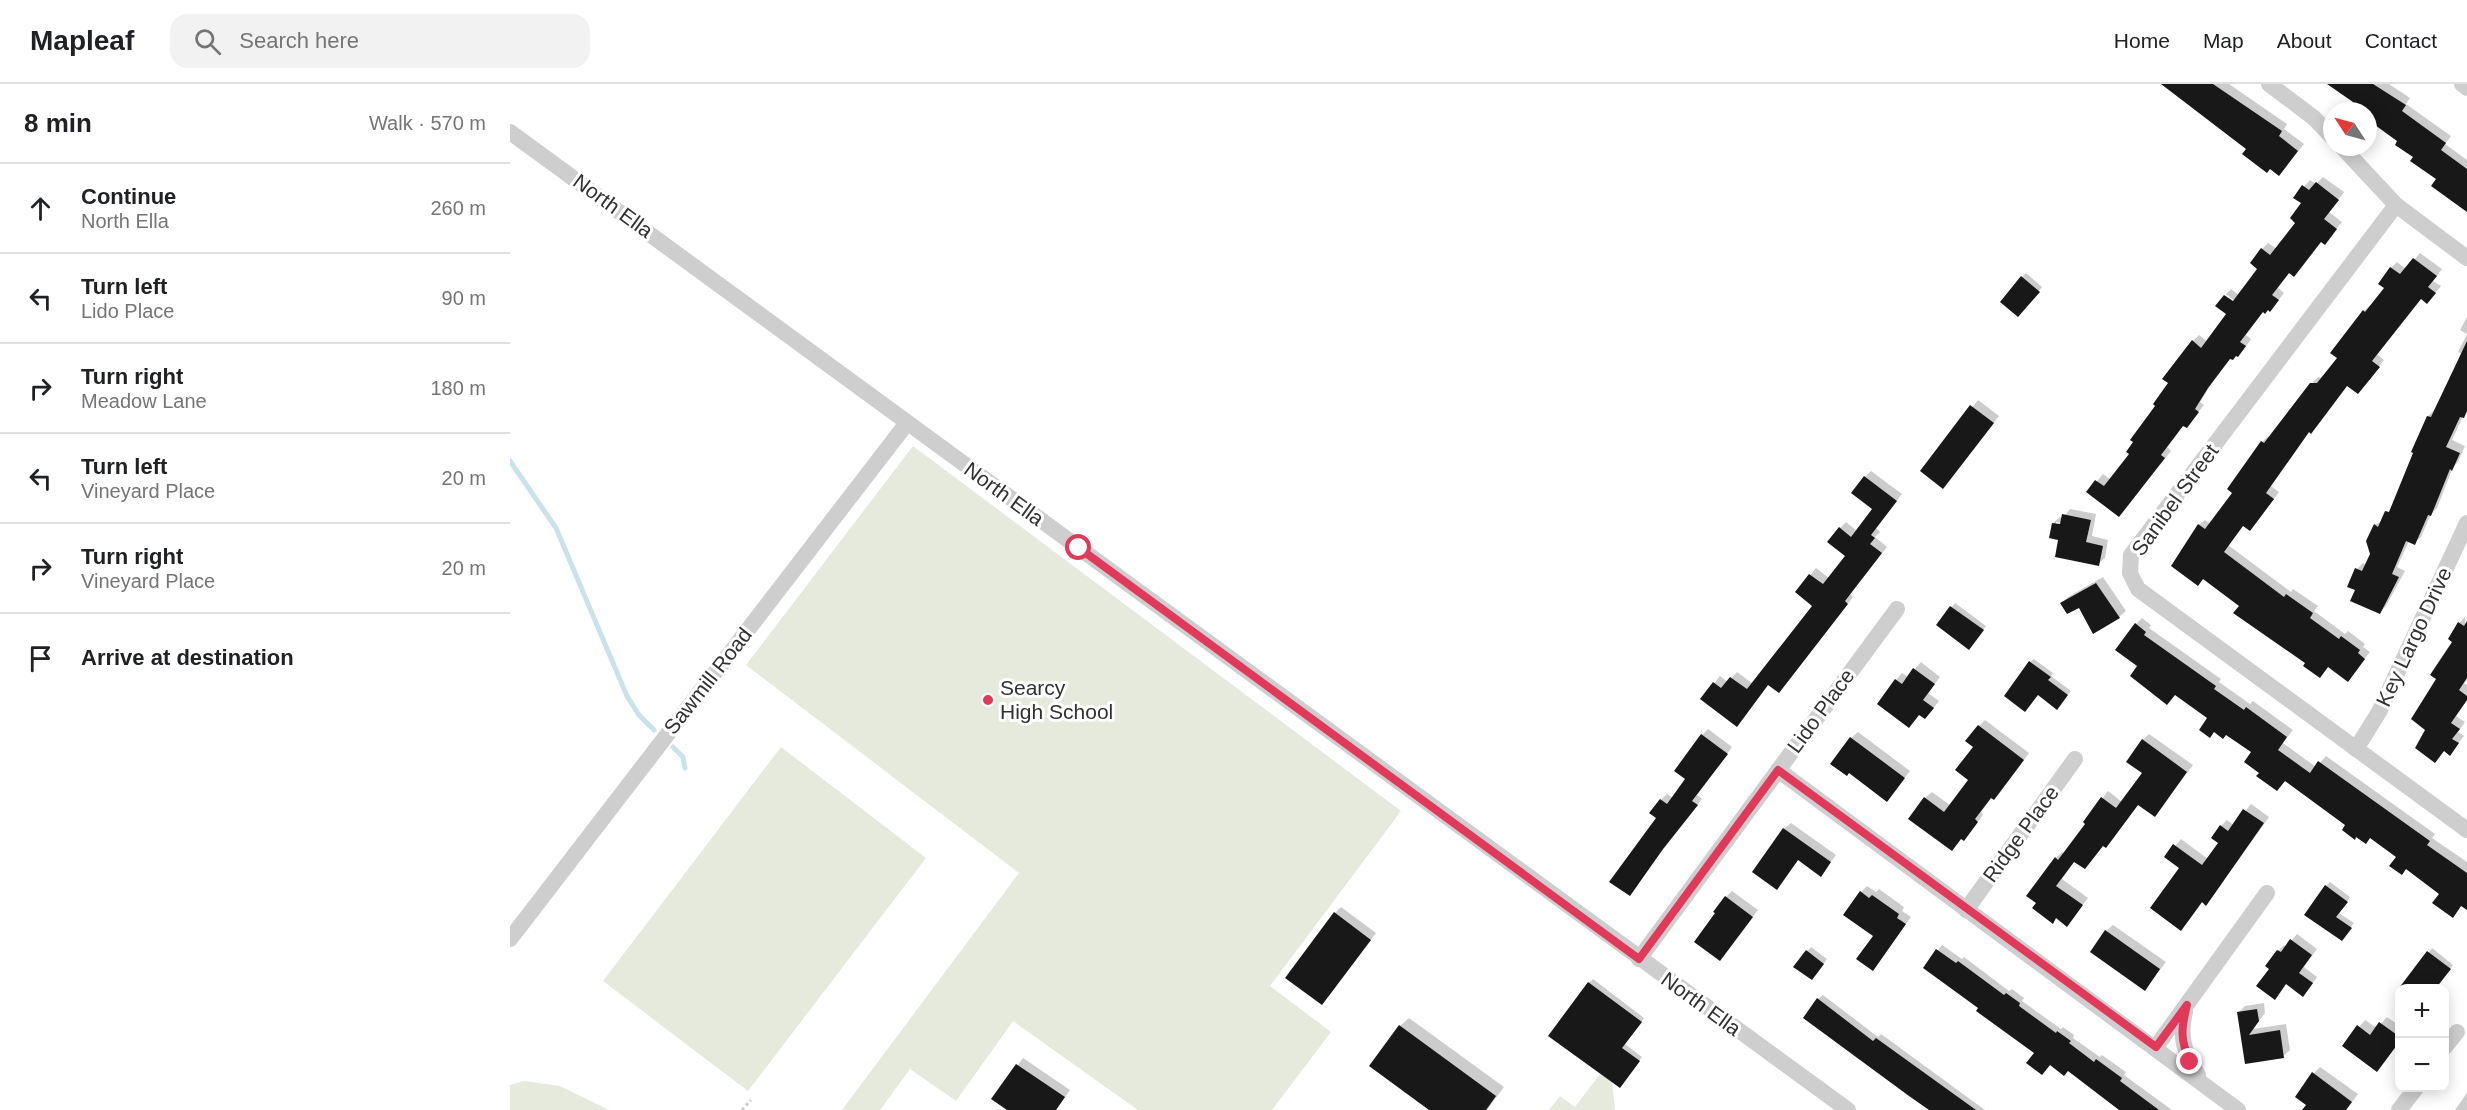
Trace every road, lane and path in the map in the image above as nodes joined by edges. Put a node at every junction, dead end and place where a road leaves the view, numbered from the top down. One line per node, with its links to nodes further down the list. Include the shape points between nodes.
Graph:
1 (2269, 84): 4 (street)
2 (2462, 84): 3 (street)
3 (2467, 88)
4 (2323, 128)
5 (510, 132): 9 (street, North Ella)
6 (2350, 156): 7 (street)
7 (2396, 205): 8 (street); 12 (street, Sanibel Street, via 2131,555 2130,573 2138,589)
8 (2467, 258)
9 (907, 423): 18 (street, Sawmill Road); 19 (street, North Ella)
10 (2467, 523): 12 (street, Key Largo Drive, via 2379,712)
11 (1897, 609): 14 (street, Lido Place)
12 (2356, 749): 15 (street, Sanibel Street)
13 (2075, 759): 17 (street, Ridge Place)
14 (1778, 770): 17 (street); 19 (street, Lido Place)
15 (2467, 831)
16 (2267, 893): 20 (street)
17 (1966, 910): 23 (street)
18 (510, 939)
19 (1639, 959): 28 (street, North Ella)
20 (2187, 1005): 23 (street); 24 (street, via 2181,1026 2182,1043)
21 (2457, 1032): 22 (street)
22 (2449, 1043)
23 (2156, 1047): 24 (street)
24 (2202, 1082): 29 (street)
25 (2413, 1092): 30 (street)
26 (751, 1100): 27 (path)
27 (742, 1110)
28 (1848, 1110)
29 (2238, 1110)
30 (2399, 1110)

